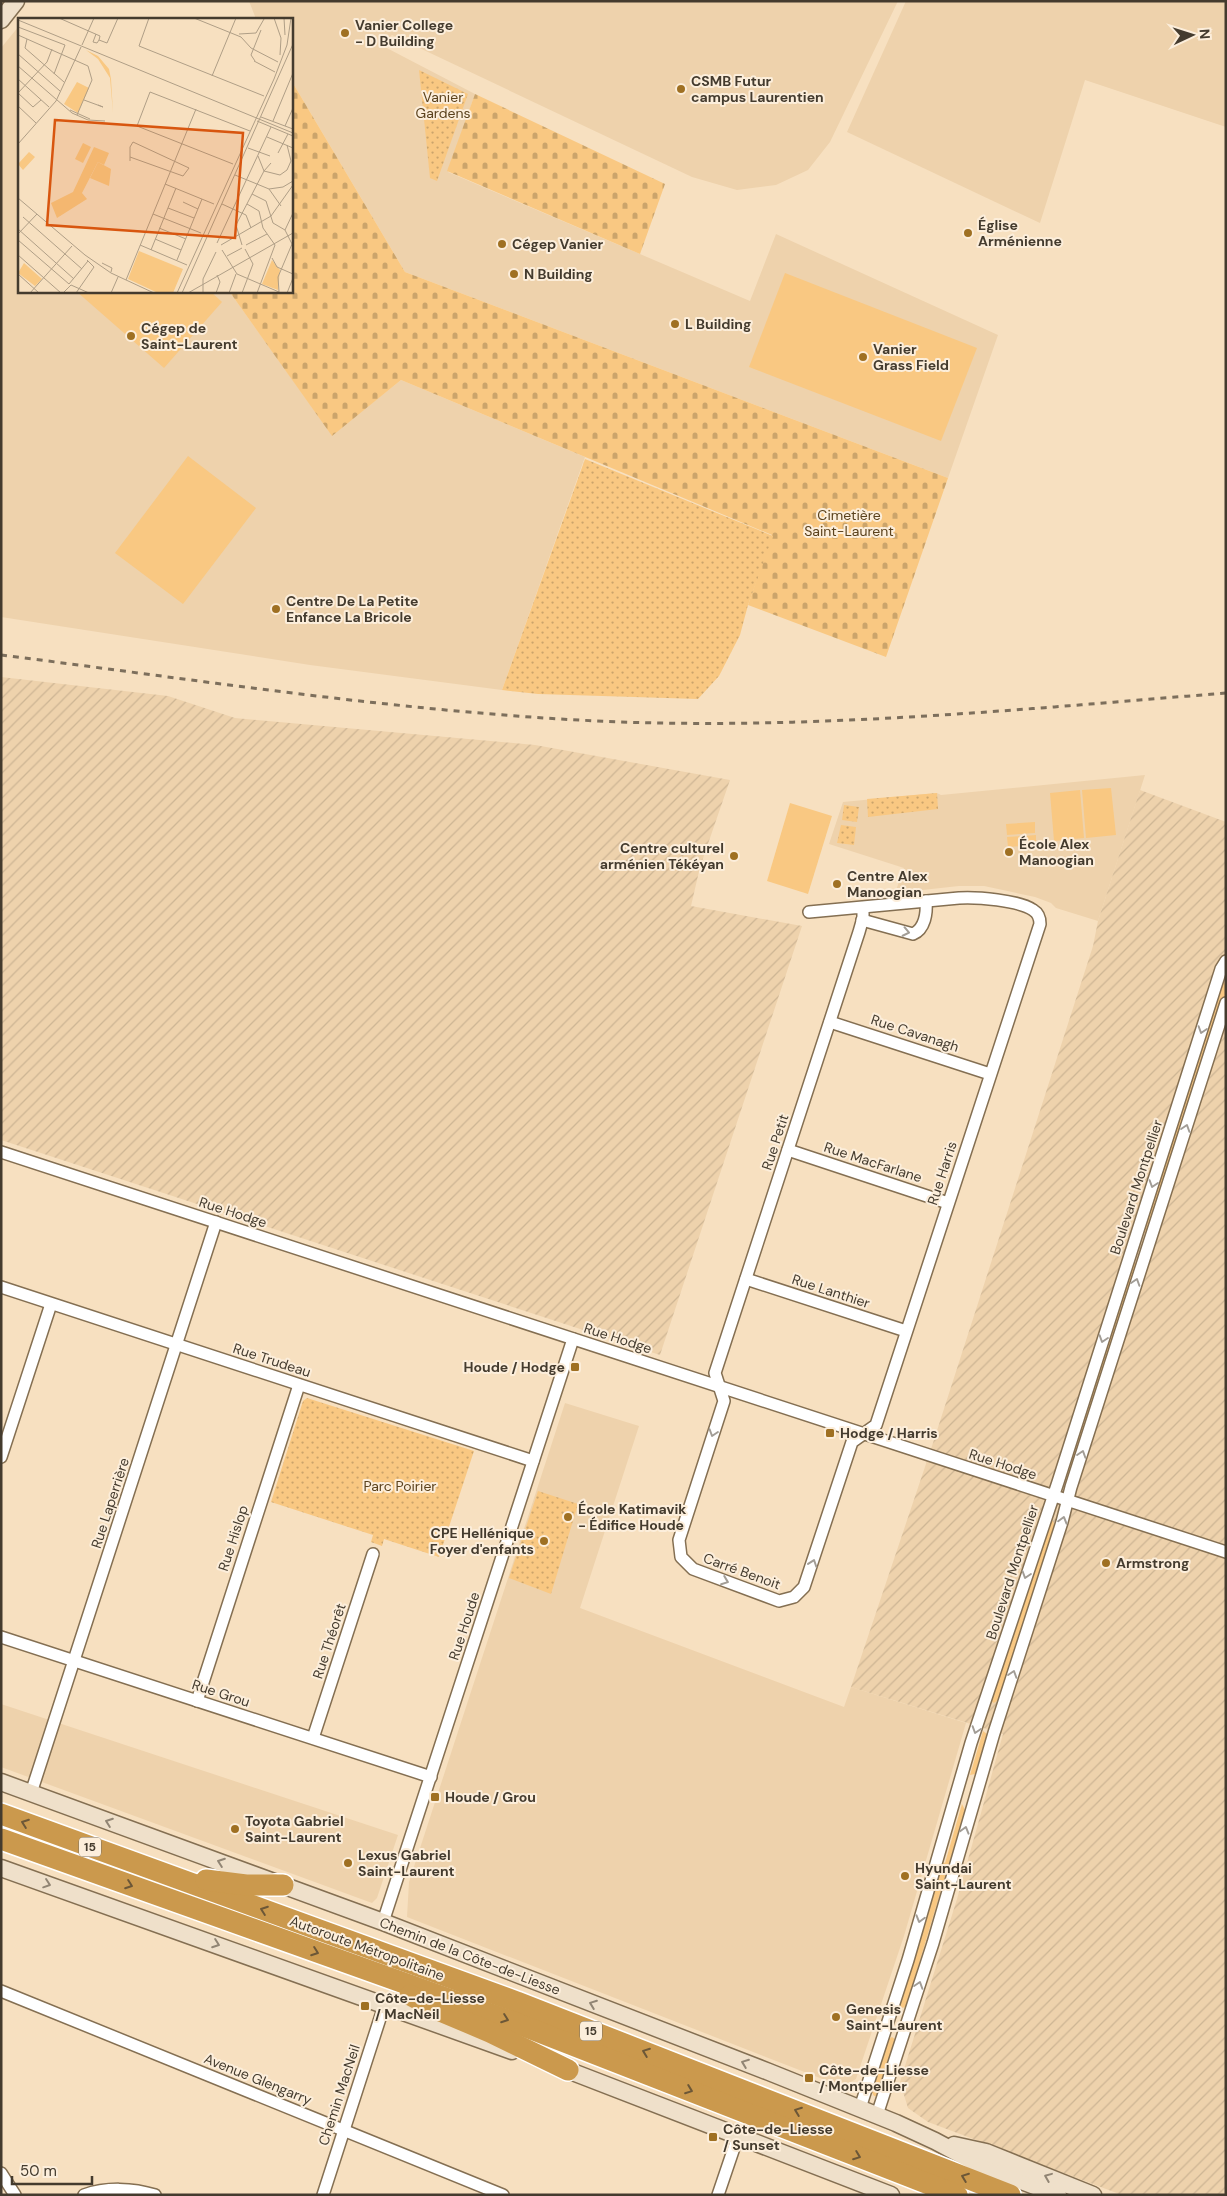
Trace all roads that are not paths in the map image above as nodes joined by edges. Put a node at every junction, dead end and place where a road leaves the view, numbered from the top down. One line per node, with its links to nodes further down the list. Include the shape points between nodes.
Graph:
1 (16, 1): 2 (main road)
2 (1, 20)
3 (926, 901): 4 (street); 6 (street, one-way to 3, via 916,934 925,918); 10 (street, Rue Harris, via 991,900 1030,908 1038,916 1039,927)
4 (863, 907): 5 (street); 6 (street, Rue Petit)
5 (809, 912)
6 (862, 920): 9 (street, Rue Petit)
7 (1225, 962): 26 (street, Boulevard Montpellier, one-way to 26)
8 (1226, 1003): 27 (street, one-way to 8)
9 (830, 1022): 10 (street, Rue Cavanagh); 11 (street, Rue Petit)
10 (990, 1074): 13 (street, Rue Harris)
11 (788, 1150): 13 (street, Rue MacFarlane); 15 (street, Rue Petit)
12 (1, 1152): 14 (street, Rue Hodge)
13 (948, 1203): 18 (street, Rue Harris)
14 (216, 1222): 19 (street, Rue Hodge); 20 (street, Rue Laperrière)
15 (746, 1279): 18 (street, Rue Lanthier); 22 (street, Rue Petit, via 715,1373)
16 (1, 1288): 17 (street, Rue Trudeau)
17 (51, 1304): 20 (street, Rue Trudeau); 24 (street)
18 (906, 1331): 23 (street, Rue Harris, via 876,1425)
19 (573, 1339): 22 (street, Rue Hodge); 25 (street, Rue Houde)
20 (178, 1345): 21 (street, Rue Trudeau); 31 (street, Rue Laperrière)
21 (299, 1385): 25 (street, Rue Trudeau); 32 (street, Rue Hislop)
22 (719, 1386): 23 (street, Rue Hodge); 23 (street, Carré Benoit, one-way to 23, via 724,1401 680,1536 680,1553 693,1569 771,1599 790,1599 804,1586 852,1442)
23 (864, 1434): 26 (street, Rue Hodge)
24 (1, 1457)
25 (534, 1461): 34 (street, Rue Houde)
26 (1053, 1496): 27 (street, Rue Hodge); 47 (street, Boulevard Montpellier, one-way to 47, via 970,1749 908,1960)
27 (1068, 1501): 28 (street, Rue Hodge); 48 (street, one-way to 27, via 931,1950 988,1751)
28 (1226, 1552)
29 (374, 1554): 33 (street, Rue Théorêt)
30 (1, 1637): 31 (street, Rue Grou)
31 (74, 1661): 32 (street, Rue Grou); 36 (street, Rue Laperrière)
32 (197, 1701): 33 (street, Rue Grou)
33 (313, 1738): 34 (street, Rue Grou)
34 (431, 1777): 42 (street, Rue Houde)
35 (1, 1782): 36 (main road, Chemin de la Côte-de-Liesse)
36 (31, 1793): 41 (main road, Chemin de la Côte-de-Liesse, one-way to 36)
37 (1, 1814): 40 (highway, Autoroute Métropolitaine / 15, one-way to 37)
38 (1, 1839): 43 (highway, Autoroute Métropolitaine / 15, one-way to 43)
39 (1, 1868): 45 (main road, one-way to 45)
40 (168, 1876): 41 (highway, via 246,1885); 61 (highway, Autoroute Métropolitaine / 15, one-way to 40, via 517,2002)
41 (283, 1885): 42 (main road, Chemin de la Côte-de-Liesse)
42 (383, 1922): 47 (main road, Chemin de la Côte-de-Liesse, one-way to 42)
43 (366, 1971): 46 (highway, via 438,2010); 60 (highway, Autoroute Métropolitaine / 15, one-way to 60, via 516,2023)
44 (1, 1991): 49 (street, Avenue Glengarry)
45 (384, 2006): 46 (main road); 49 (street, Chemin MacNeil)
46 (568, 2070): 50 (main road)
47 (860, 2108): 48 (main road, Chemin de la Côte-de-Liesse)
48 (877, 2115): 51 (main road, Chemin de la Côte-de-Liesse)
49 (343, 2130): 56 (street, Chemin MacNeil); 57 (street, Avenue Glengarry)
50 (738, 2136): 58 (street); 59 (main road)
51 (936, 2141): 62 (main road, Chemin de la Côte-de-Liesse, via 980,2165); 63 (main road, Chemin de la Côte-de-Liesse, one-way to 51, via 983,2151)
52 (1, 2173): 53 (street)
53 (15, 2195)
54 (84, 2195): 55 (street, via 134,2190)
55 (155, 2195)
56 (323, 2195)
57 (503, 2195)
58 (718, 2195)
59 (891, 2195)
60 (957, 2195)
61 (1010, 2195)
62 (1058, 2195)
63 (1093, 2195)

